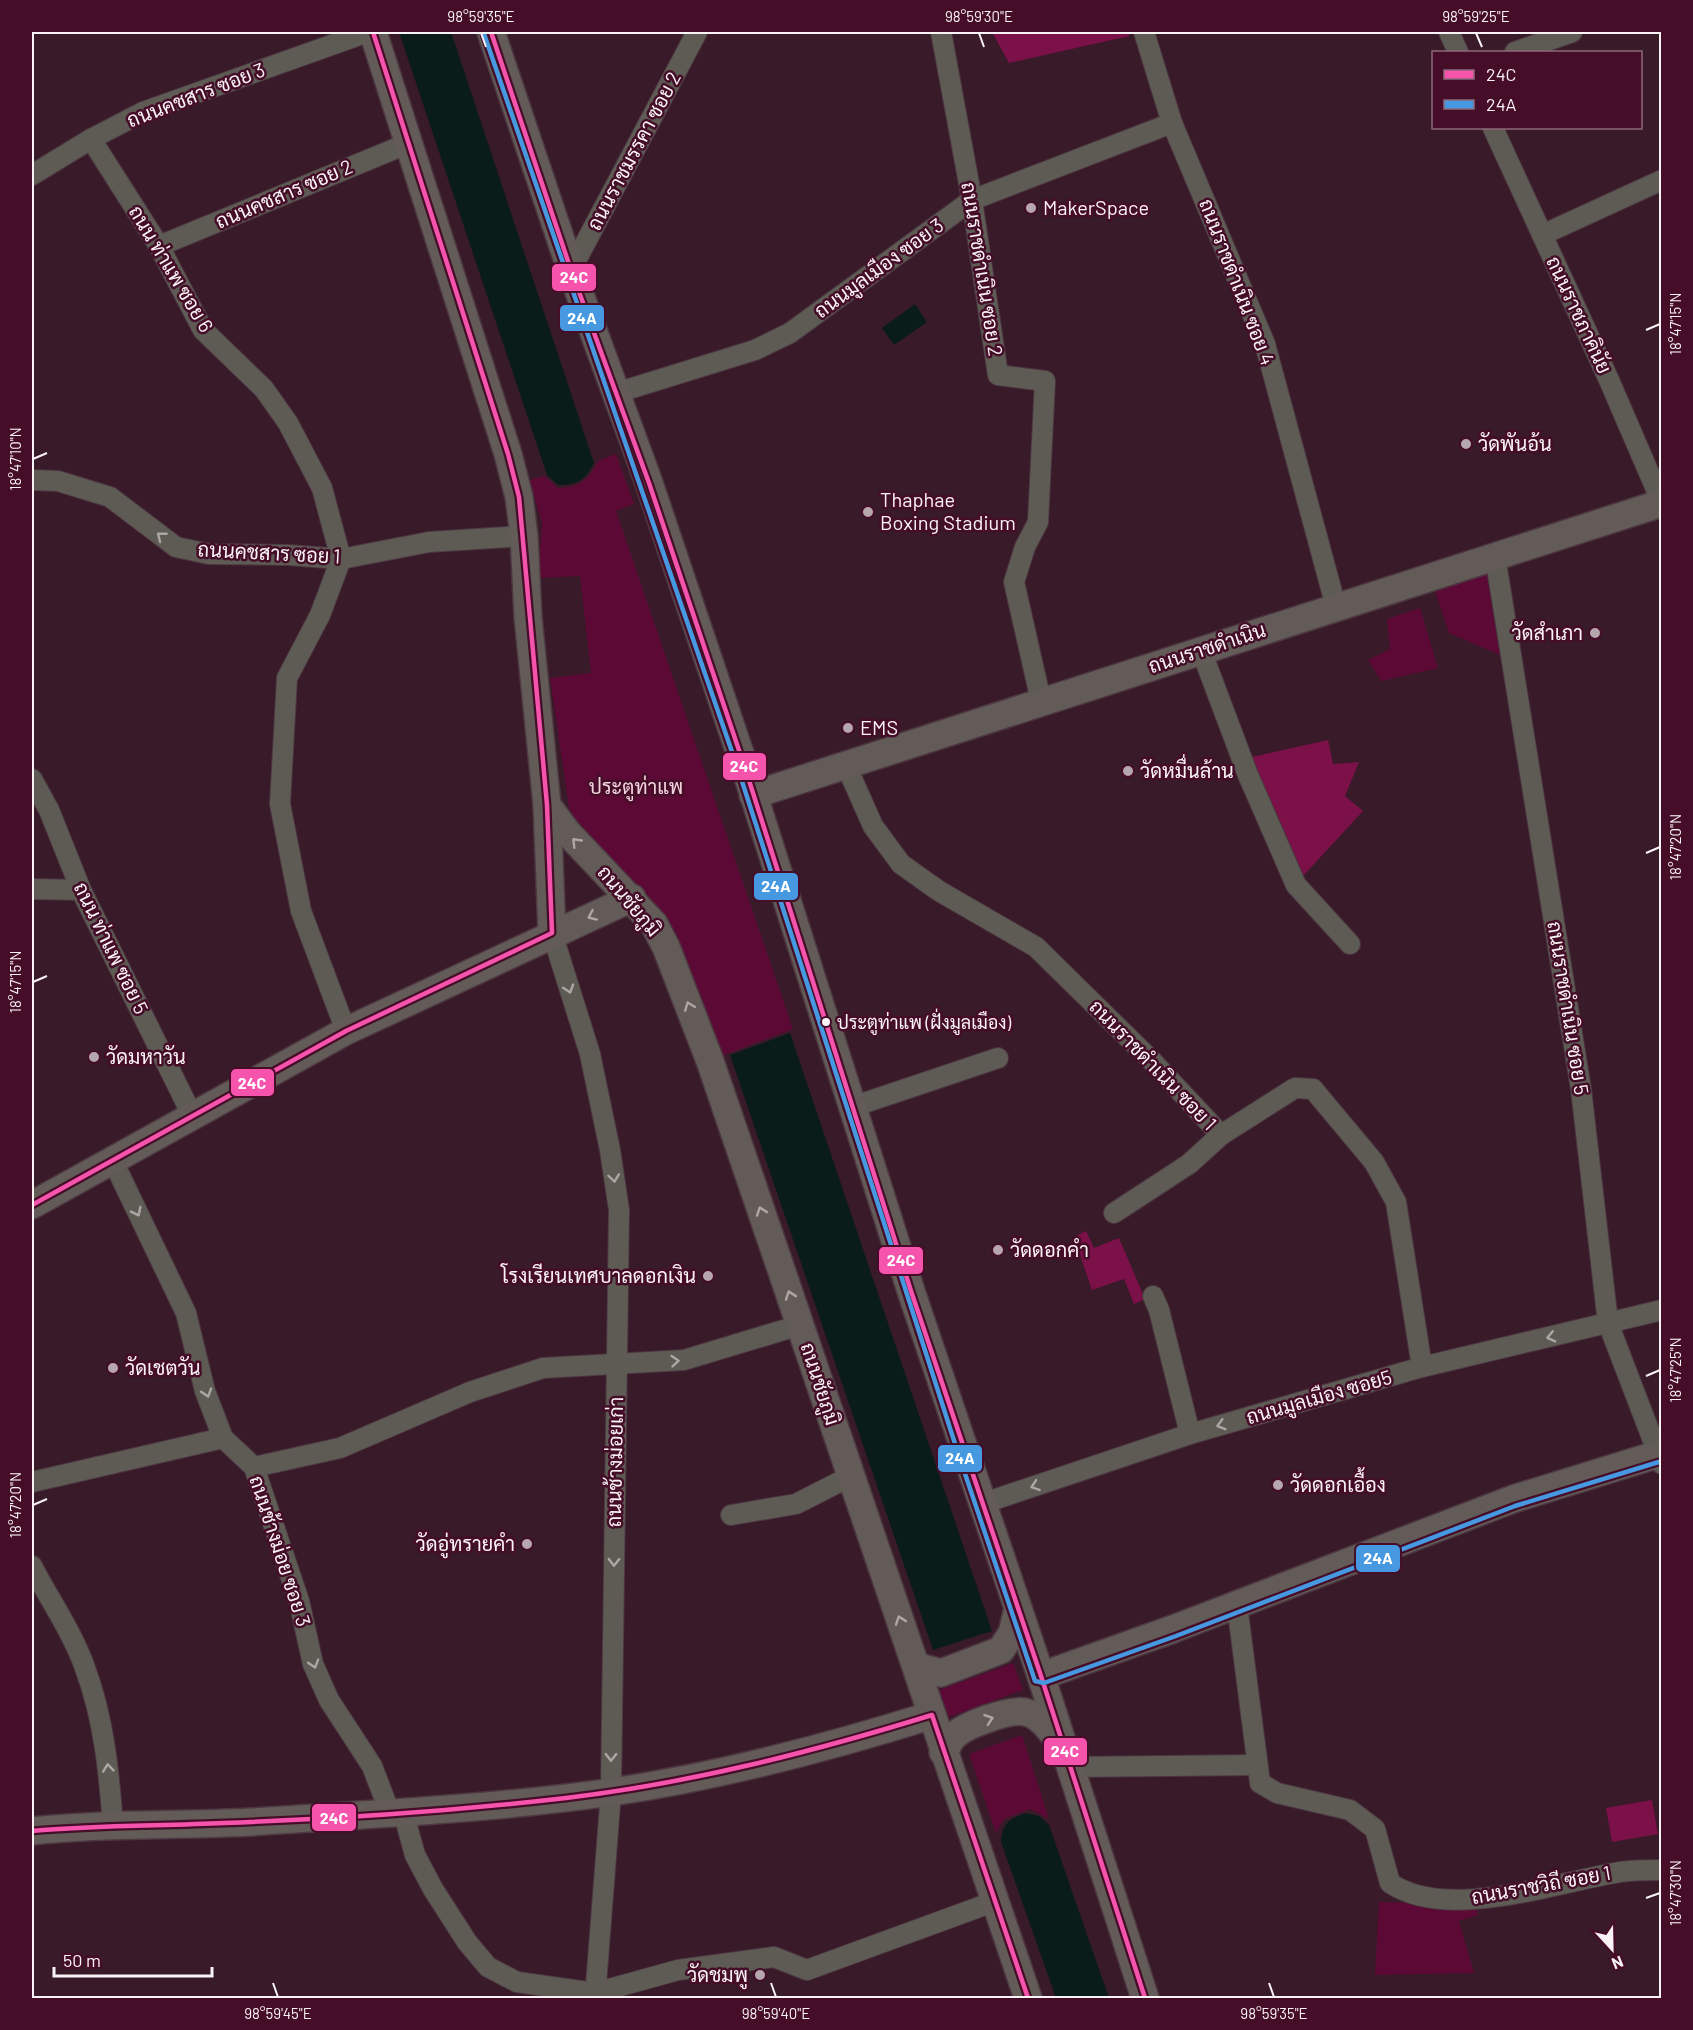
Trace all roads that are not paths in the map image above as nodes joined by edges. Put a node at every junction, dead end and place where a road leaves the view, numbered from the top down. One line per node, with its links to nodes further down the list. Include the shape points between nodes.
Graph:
1 (370, 32): 12 (street, ถนนคชสาร ซอย 3, via 143,112); 13 (main road)
2 (491, 32): 19 (main road)
3 (697, 32): 19 (street, ถนนราชมรรคา ซอย 2)
4 (1144, 32): 10 (street, ถนนราชดำเนิน ซอย 4)
5 (1449, 32): 8 (street)
6 (1572, 32): 9 (street)
7 (942, 37): 16 (street, ถนนราชดำเนิน ซอย 2)
8 (1458, 51)
9 (1518, 51)
10 (1172, 123): 16 (street, ถนนมูลเมือง ซอย 3); 26 (street, ถนนราชดำเนิน ซอย 4, via 1265,344)
11 (1492, 129): 17 (street, ถนนราชภาคินัย)
12 (91, 139): 14 (street, ถนนคชสาร ซอย 3); 18 (street, ถนน ท่าแพ ซอย 6)
13 (409, 143): 18 (street, ถนนคชสาร ซอย 2); 23 (main road, via 508,454)
14 (32, 175)
15 (1662, 180): 17 (street)
16 (972, 200): 20 (street, ถนนมูลเมือง ซอย 3, via 790,333 755,350); 28 (street, ถนนราชดำเนิน ซอย 2, via 998,375 1045,381 1038,522 1014,582)
17 (1542, 235): 22 (street, ถนนราชภาคินัย)
18 (159, 246): 25 (street, ถนน ท่าแพ ซอย 6, via 203,330 264,388 288,423 322,488)
19 (571, 270): 20 (main road)
20 (616, 393): 31 (main road)
21 (32, 480): 25 (street, ถนนคชสาร ซอย 1, one-way to 21, via 209,554 176,547 110,496 58,481)
22 (1661, 503): 24 (main road, ถนนราชดำเนิน)
23 (524, 536): 25 (street, ถนนคชสาร ซอย 1, via 429,542); 32 (main road, via 528,617)
24 (1496, 556): 26 (main road, ถนนราชดำเนิน); 48 (street, ถนนราชดำเนิน ซอย 5, via 1581,1089)
25 (341, 559): 38 (street, via 320,615 287,678 280,804 301,911)
26 (1336, 607): 27 (main road, ถนนราชดำเนิน)
27 (1201, 650): 28 (main road, ถนนราชดำเนิน); 37 (street, via 1248,776 1296,885)
28 (1041, 701): 29 (main road, ถนนราชดำเนิน)
29 (845, 763): 31 (main road, ถนนราชดำเนิน); 42 (street, ถนนราชดำเนิน ซอย 1, via 873,826 901,864 939,891 1036,947)
30 (32, 779): 34 (street, ถนน ท่าแพ ซอย 5, via 49,810)
31 (753, 795): 40 (main road)
32 (548, 805): 35 (main road, ถนนชัยภูมิ, one-way to 32, via 567,832); 36 (main road)
33 (32, 889): 34 (street)
34 (81, 890): 41 (street, ถนน ท่าแพ ซอย 5)
35 (632, 898): 36 (main road, one-way to 36); 49 (main road, ถนนชัยภูมิ, one-way to 35, via 710,1061 666,947 654,924)
36 (552, 933): 38 (main road); 50 (street, ถนนช้างม่อยเก่า, one-way to 50, via 590,1054 612,1160 619,1210)
37 (1350, 944)
38 (346, 1031): 41 (main road)
39 (998, 1059): 40 (street)
40 (852, 1107): 58 (main road)
41 (192, 1115): 43 (main road)
42 (1221, 1135): 45 (street, via 1189,1164); 51 (street, ถนนราชดำเนิน ซอย 1, via 1295,1088 1318,1092 1374,1162 1396,1202)
43 (112, 1159): 44 (main road); 53 (street, ถนนช้างม่อย ซอย 3, one-way to 53, via 186,1313 205,1391)
44 (32, 1205)
45 (1114, 1213)
46 (1153, 1296): 52 (street)
47 (1662, 1310): 48 (street, ถนนมูลเมือง ซอย5)
48 (1608, 1323): 51 (street, ถนนมูลเมือง ซอย5, one-way to 51); 54 (street, ถนนราชดำเนิน ซอย 5)
49 (800, 1325): 50 (street, one-way to 49, via 684,1360); 56 (main road, ถนนชัยภูมิ)
50 (617, 1366): 55 (street, via 543,1368 470,1392 340,1448); 69 (street, ถนนช้างม่อยเก่า, one-way to 69)
51 (1422, 1367): 52 (street, ถนนมูลเมือง ซอย5, one-way to 52)
52 (1190, 1434): 58 (street, ถนนมูลเมือง ซอย5, one-way to 58)
53 (223, 1438): 55 (street, ถนนช้างม่อย ซอย 3); 57 (street)
54 (1660, 1457): 61 (main road, via 1492,1507)
55 (254, 1467): 70 (street, ถนนช้างม่อย ซอย 3, one-way to 70, via 299,1601 313,1664 328,1700)
56 (850, 1476): 59 (street, via 796,1504); 63 (main road, ถนนชัยภูมิ, one-way to 56)
57 (32, 1482)
58 (981, 1504): 62 (main road)
59 (732, 1515)
60 (32, 1566): 71 (street, one-way to 60, via 108,1761 85,1665)
61 (1237, 1605): 64 (main road); 68 (street, ถนนราชวิถี ซอย 1)
62 (1018, 1608): 63 (main road, via 1012,1633 1001,1650 941,1673); 64 (main road)
63 (916, 1666): 65 (main road, ถนนชัยภูมิ)
64 (1041, 1676): 67 (main road)
65 (932, 1715): 66 (main road, ถนนชัยภูมิ); 69 (main road, via 768,1763)
66 (943, 1752): 67 (main road, one-way to 67, via 954,1736 971,1725 1007,1713 1026,1712 1047,1725); 74 (main road, ถนนชัยภูมิ)
67 (1067, 1757): 68 (street); 77 (main road)
68 (1257, 1765): 73 (street, ถนนราชวิถี ซอย 1, via 1260,1783 1277,1793 1350,1810 1375,1829 1390,1883 1401,1891 1438,1898 1478,1899 1620,1872)
69 (611, 1792): 70 (main road); 75 (street, ถนนช้างม่อยเก่า)
70 (398, 1812): 71 (main road); 75 (street, ถนนช้างม่อย ซอย 3, via 433,1889 488,1967 517,1982)
71 (113, 1826): 72 (main road)
72 (32, 1831)
73 (1662, 1870)
74 (993, 1902): 75 (street, via 807,1970 774,1957 678,1970); 76 (main road, ถนนชัยภูมิ)
75 (595, 1996)
76 (1028, 1998)
77 (1145, 1998)

